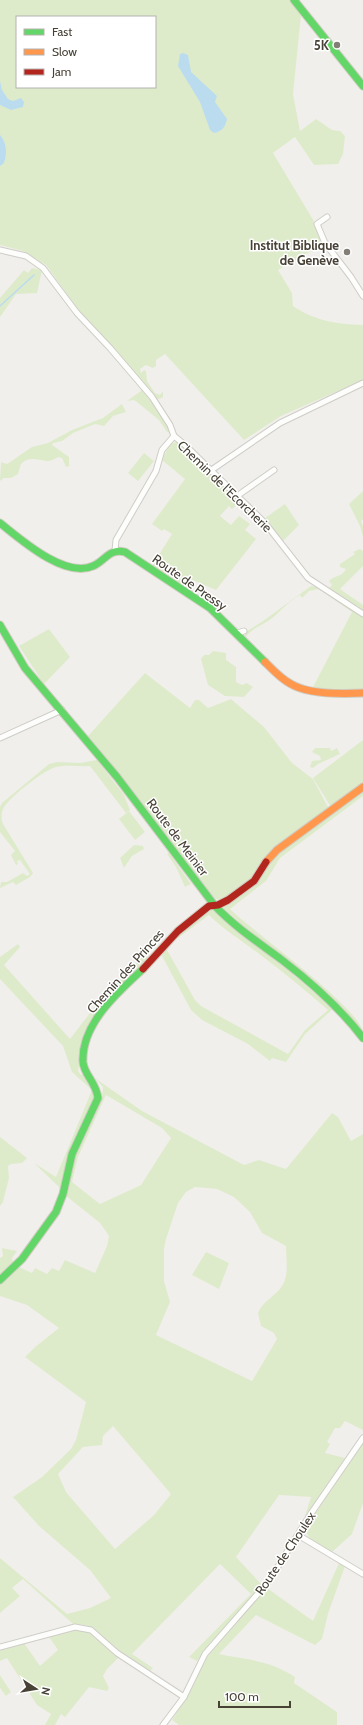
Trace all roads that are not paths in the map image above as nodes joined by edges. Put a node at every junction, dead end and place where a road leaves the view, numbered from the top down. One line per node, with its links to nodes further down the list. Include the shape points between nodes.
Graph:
1 (294, 0): 2 (street)
2 (363, 86)
3 (327, 217): 5 (street, via 317,224 325,243)
4 (0, 250): 7 (street, Chemin de l'Ecorcherie, via 26,256 43,268 76,313 152,397)
5 (363, 296)
6 (363, 384): 9 (street, via 280,423)
7 (174, 436): 9 (street, Chemin de l'Ecorcherie); 12 (street, via 162,450 156,471 116,540)
8 (274, 470): 10 (street)
9 (210, 471): 10 (street, Chemin de l'Ecorcherie)
10 (238, 496): 13 (street, Chemin de l'Ecorcherie, via 270,529 308,578)
11 (0, 523): 12 (street, via 39,552 73,567 92,567)
12 (115, 550): 15 (street, Route de Pressy, via 129,554 210,608 241,632 277,674 295,687 339,694)
13 (363, 614)
14 (0, 625): 16 (street, Route de Meinier, via 25,668)
15 (363, 693)
16 (62, 710): 17 (street); 19 (street, Route de Meinier, via 118,777)
17 (0, 738)
18 (363, 788): 19 (street, Chemin des Princes, via 278,850 267,860 254,881)
19 (215, 906): 20 (street, Route de Meinier, via 336,1007); 21 (street, Chemin des Princes, via 209,906 172,937 150,963 118,992 89,1031 83,1062 86,1072 97,1088 97,1102 72,1154 63,1194 55,1215 22,1260)
20 (363, 1038)
21 (0, 1280)
22 (363, 1438): 23 (street, Route de Choulex)
23 (298, 1535): 24 (street); 26 (street, Route de Choulex, via 269,1581 205,1654)
24 (363, 1574)
25 (0, 1647): 26 (street, via 75,1627 86,1628 95,1632 117,1653)
26 (184, 1697): 27 (street, Route de Choulex)
27 (163, 1725)

